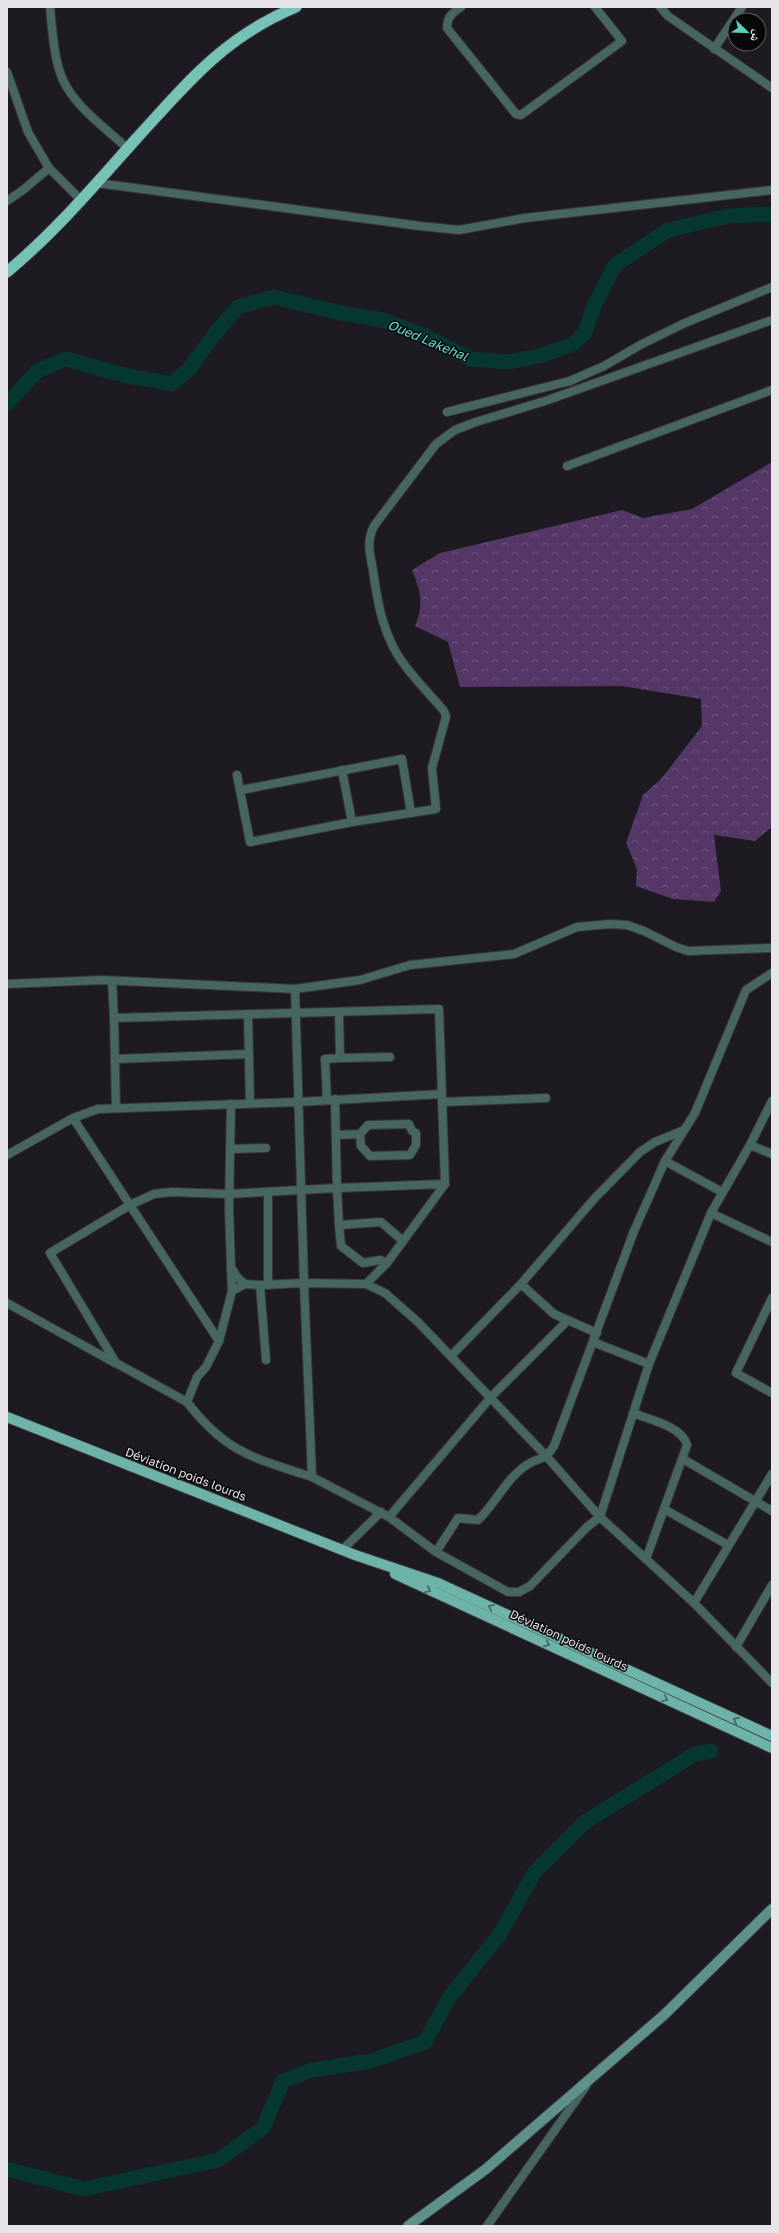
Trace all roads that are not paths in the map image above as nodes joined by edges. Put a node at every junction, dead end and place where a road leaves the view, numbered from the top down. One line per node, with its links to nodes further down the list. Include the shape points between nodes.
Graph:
1 (50, 7): 10 (street, via 53,39 62,79 75,99)
2 (296, 7): 10 (highway, via 229,44 195,74)
3 (461, 7): 4 (street, via 450,15 447,28 516,114 521,115 622,42)
4 (595, 7)
5 (660, 7): 7 (street, via 668,16)
6 (742, 7): 7 (street)
7 (714, 49): 9 (street)
8 (7, 72): 11 (street, via 28,132)
9 (772, 88)
10 (128, 149): 12 (highway)
11 (49, 168): 14 (street); 15 (street)
12 (97, 183): 13 (street, via 459,230 525,218); 14 (highway)
13 (772, 190)
14 (81, 200): 16 (highway, via 33,250)
15 (7, 201)
16 (7, 272)
17 (772, 287): 20 (street, via 685,323 570,381)
18 (772, 320): 25 (street, via 545,401 455,430 436,444 415,475 383,513 369,539 377,600 384,625 398,655 444,711 446,717 432,768 436,809)
19 (772, 390): 21 (street)
20 (447, 412)
21 (567, 466)
22 (342, 770): 24 (street); 25 (street, via 402,759); 26 (street)
23 (237, 775): 24 (street)
24 (241, 790): 26 (street, via 250,842)
25 (411, 813): 26 (street)
26 (352, 822)
27 (772, 948): 31 (street, via 688,950 627,925 599,924 577,928 514,954 410,965 360,980)
28 (772, 973): 49 (street, via 746,990 695,1113)
29 (112, 981): 30 (street); 31 (street); 35 (street)
30 (7, 984)
31 (295, 989): 34 (street)
32 (339, 1012): 34 (street); 38 (street); 40 (street, via 439,1009)
33 (248, 1014): 34 (street); 35 (street); 36 (street)
34 (295, 1014): 44 (street)
35 (114, 1018): 39 (street)
36 (249, 1054): 39 (street); 45 (street)
37 (390, 1057): 38 (street)
38 (340, 1058): 42 (street, via 325,1059)
39 (115, 1059): 47 (street)
40 (442, 1098): 41 (street); 42 (street); 58 (street)
41 (546, 1098)
42 (331, 1099): 44 (street); 51 (street)
43 (772, 1101): 52 (street)
44 (298, 1102): 45 (street); 60 (street)
45 (250, 1103): 46 (street)
46 (231, 1104): 47 (street); 54 (street)
47 (116, 1108): 48 (street, via 98,1109)
48 (73, 1118): 56 (street); 64 (street)
49 (684, 1130): 57 (street); 74 (street, via 655,1142 640,1152 594,1199)
50 (360, 1134): 50 (street, via 368,1125 409,1124 416,1133 416,1145 410,1155 370,1156 361,1146); 51 (street)
51 (337, 1135): 59 (street)
52 (750, 1145): 55 (street); 62 (street)
53 (266, 1148): 54 (street)
54 (230, 1149): 63 (street)
55 (772, 1154)
56 (7, 1156)
57 (665, 1161): 62 (street); 80 (street, via 634,1231)
58 (445, 1184): 59 (street); 67 (street)
59 (337, 1188): 60 (street); 66 (street)
60 (302, 1190): 61 (street); 71 (street)
61 (268, 1192): 63 (street); 75 (street)
62 (722, 1192): 65 (street)
63 (229, 1194): 64 (street, via 171,1192 154,1194); 70 (street)
64 (130, 1205): 81 (street); 85 (street, via 50,1253)
65 (711, 1213): 68 (street); 86 (street)
66 (339, 1225): 67 (street, via 381,1222); 69 (street, via 341,1246 354,1258 363,1263 380,1260)
67 (403, 1241): 69 (street)
68 (772, 1242)
69 (387, 1263): 73 (street)
70 (231, 1266): 72 (street, via 237,1277); 76 (street)
71 (304, 1283): 73 (street); 75 (street); 95 (street)
72 (245, 1284): 75 (street); 76 (street)
73 (366, 1284): 83 (street, via 385,1293)
74 (521, 1284): 79 (street, via 554,1314); 83 (street)
75 (264, 1285): 84 (street)
76 (232, 1291): 81 (street)
77 (772, 1298): 87 (street, via 736,1373)
78 (7, 1303): 85 (street)
79 (567, 1321): 80 (street); 88 (street)
80 (597, 1333): 82 (street)
81 (219, 1341): 89 (street, via 206,1368 197,1377)
82 (593, 1342): 86 (street); 92 (street, via 554,1446)
83 (451, 1356): 88 (street)
84 (266, 1360)
85 (116, 1363): 89 (street)
86 (649, 1364): 90 (street)
87 (772, 1393)
88 (491, 1397): 92 (street); 100 (street)
89 (187, 1402): 95 (street, via 201,1421 230,1446 249,1456)
90 (633, 1413): 93 (street, via 678,1431 686,1438); 101 (street)
91 (7, 1417): 103 (main road, Déviation poids lourds)
92 (547, 1457): 101 (street); 104 (street, via 530,1463 508,1480 490,1509 478,1520 458,1518)
93 (683, 1459): 96 (street); 97 (street)
94 (772, 1474): 96 (street)
95 (312, 1477): 99 (street)
96 (754, 1501): 98 (street); 102 (street)
97 (664, 1509): 102 (street); 106 (street)
98 (772, 1511)
99 (381, 1512): 100 (street); 103 (street)
100 (389, 1517): 104 (street)
101 (600, 1517): 104 (street, via 587,1527 530,1586 514,1593 480,1578); 106 (street)
102 (728, 1545): 108 (street)
103 (342, 1550): 105 (main road, Déviation poids lourds)
104 (436, 1552)
105 (355, 1555): 111 (main road, Déviation poids lourds, one-way to 105, via 438,1583); 112 (main road, Déviation poids lourds, one-way to 112)
106 (646, 1559): 108 (street)
107 (772, 1585): 109 (street)
108 (694, 1603): 109 (street)
109 (736, 1647): 110 (street)
110 (772, 1683)
111 (772, 1736)
112 (772, 1748)
113 (772, 1909): 114 (main road, via 664,2015)
114 (591, 2079): 115 (main road, via 486,2169); 116 (street)
115 (408, 2226)
116 (487, 2226)

